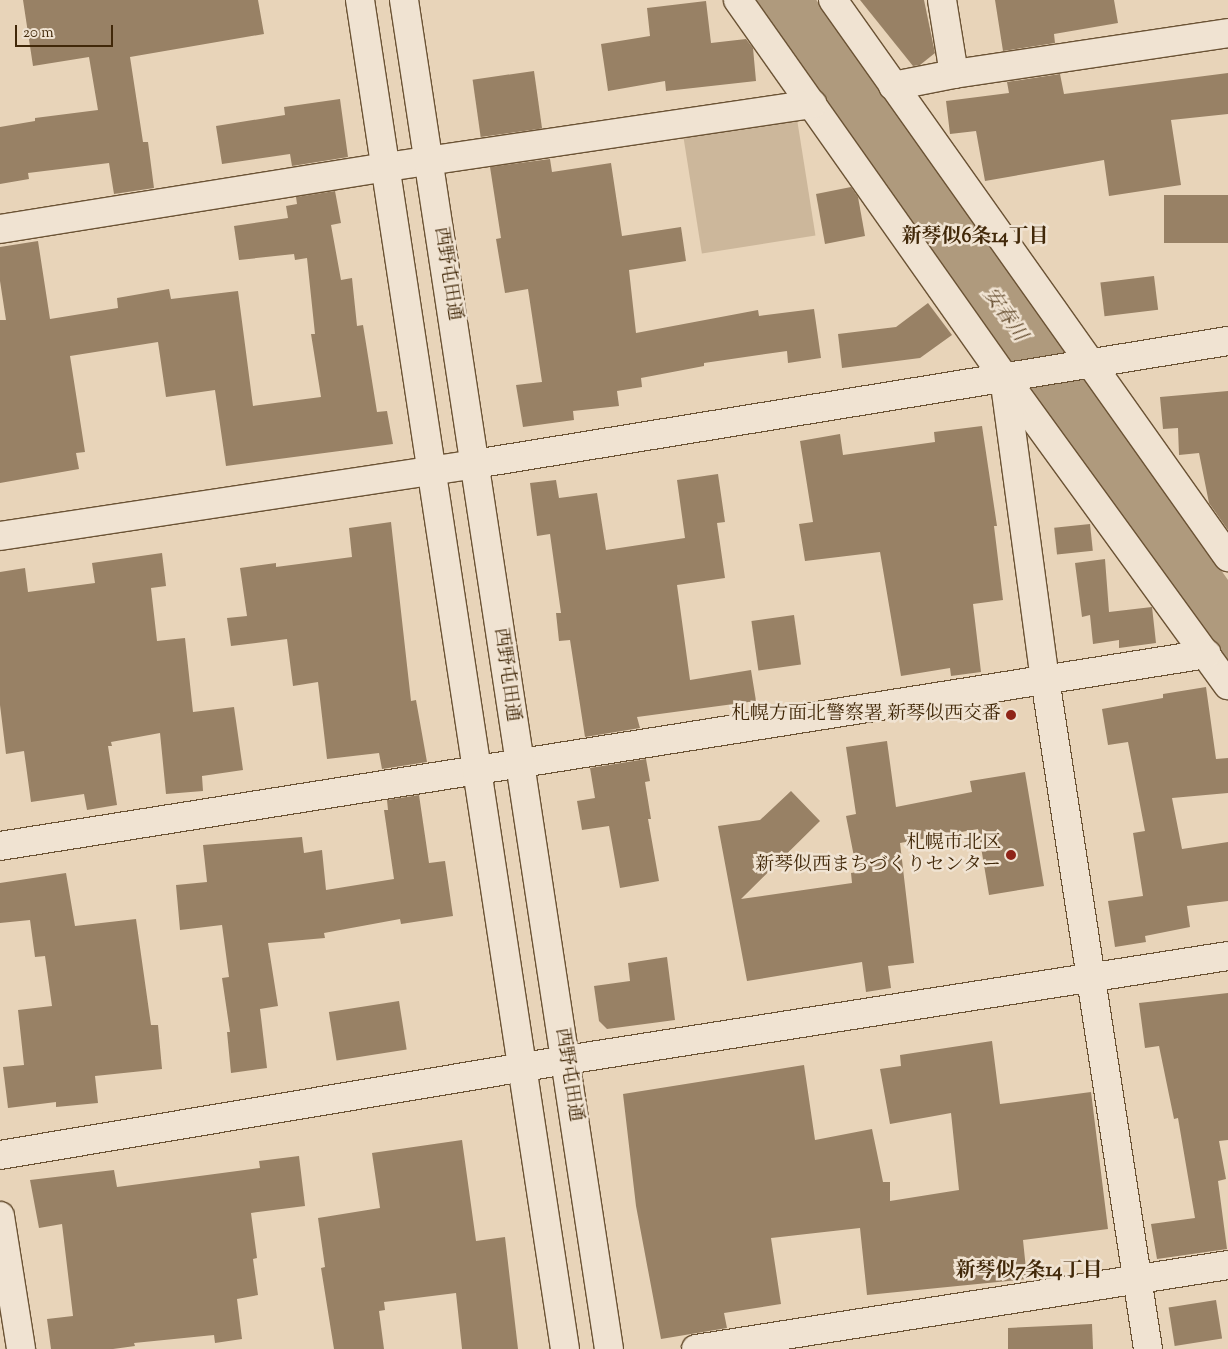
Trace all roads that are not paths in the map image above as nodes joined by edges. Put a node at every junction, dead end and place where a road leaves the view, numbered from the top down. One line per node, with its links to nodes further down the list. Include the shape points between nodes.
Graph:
1 (360, 0): 11 (street)
2 (404, 0): 10 (street, 西野屯田通)
3 (738, 0): 9 (street)
4 (833, 0): 8 (street)
5 (942, 0): 7 (street)
6 (1228, 33): 7 (street)
7 (954, 74): 8 (street)
8 (893, 86): 14 (street)
9 (812, 104): 10 (street); 15 (street)
10 (430, 163): 11 (street); 16 (street, 西野屯田通)
11 (386, 167): 12 (street); 17 (street)
12 (0, 229)
13 (1228, 341): 14 (street)
14 (1079, 365): 15 (street); 19 (street)
15 (1015, 376): 16 (street); 20 (street); 21 (street)
16 (476, 464): 17 (street); 23 (street, 西野屯田通)
17 (432, 469): 18 (street); 24 (street)
18 (0, 536)
19 (1228, 557)
20 (1207, 654): 21 (street); 22 (street)
21 (1046, 679): 23 (street); 27 (street)
22 (1228, 685)
23 (518, 763): 24 (street); 28 (street, 西野屯田通)
24 (477, 770): 25 (street); 29 (street)
25 (0, 846)
26 (1228, 956): 27 (street)
27 (1090, 977): 28 (street); 33 (street)
28 (566, 1060): 29 (street); 36 (street, 西野屯田通)
29 (523, 1068): 30 (street); 35 (street)
30 (0, 1155)
31 (0, 1216): 34 (street)
32 (1228, 1265): 33 (street)
33 (1137, 1278): 37 (street); 38 (street)
34 (21, 1349)
35 (565, 1349)
36 (609, 1349)
37 (696, 1349)
38 (1148, 1349)

